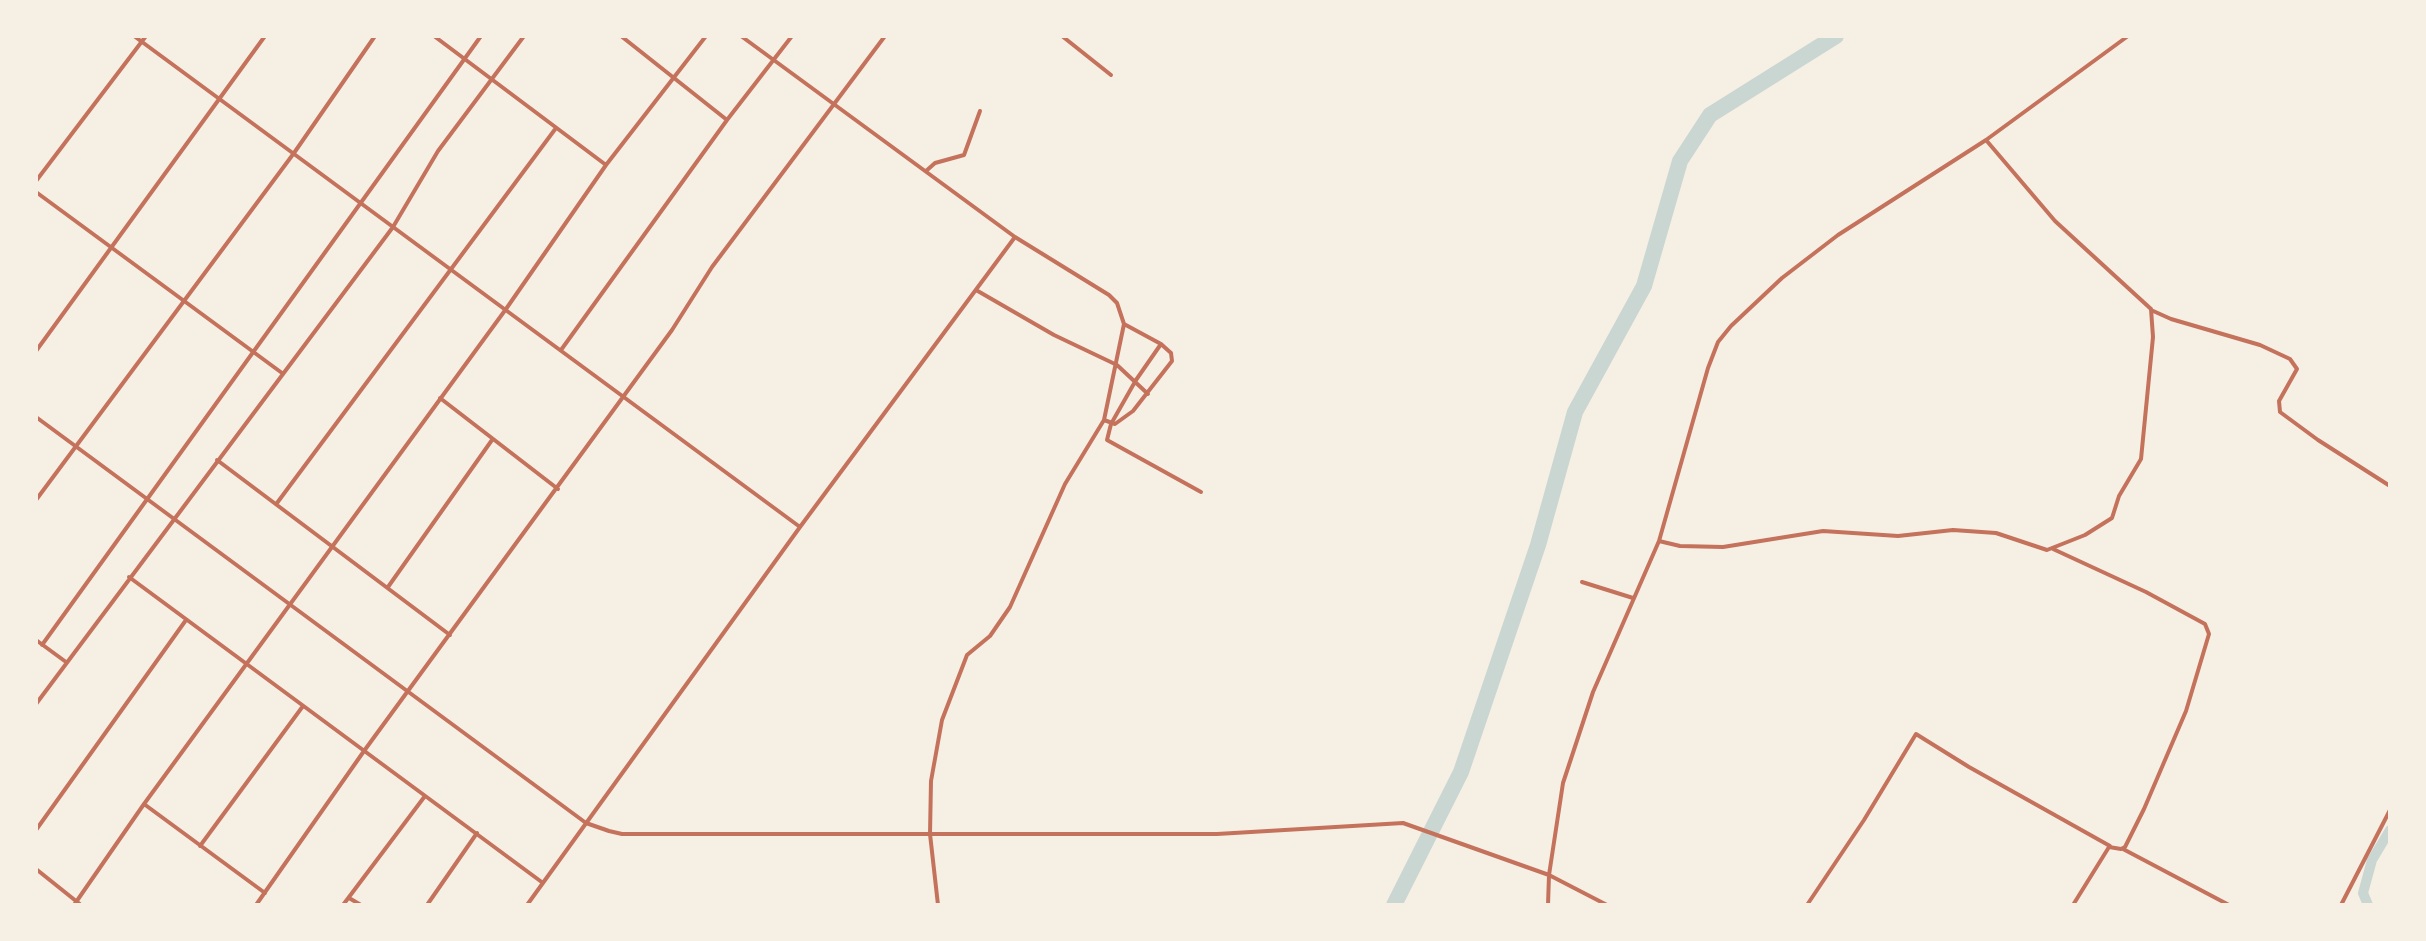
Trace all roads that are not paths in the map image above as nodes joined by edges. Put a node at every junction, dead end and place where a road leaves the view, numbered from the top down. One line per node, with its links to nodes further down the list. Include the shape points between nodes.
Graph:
1 (134, 36): 15 (street)
2 (146, 36): 15 (street)
3 (265, 36): 21 (street)
4 (375, 36): 27 (street)
5 (434, 36): 16 (street)
6 (482, 36): 16 (street)
7 (525, 36): 20 (street)
8 (621, 36): 19 (street)
9 (706, 36): 19 (street)
10 (741, 36): 17 (street)
11 (792, 36): 17 (street)
12 (885, 36): 22 (street)
13 (1062, 36): 18 (street)
14 (2128, 36): 26 (street)
15 (141, 42): 21 (street); 30 (street)
16 (465, 59): 20 (street); 32 (street)
17 (774, 60): 22 (street); 24 (street)
18 (1112, 75)
19 (674, 76): 24 (street); 28 (street)
20 (491, 79): 25 (street); 33 (street, via 438,151)
21 (220, 99): 27 (street); 35 (street)
22 (833, 104): 29 (street); 50 (street, via 712,267)
23 (980, 111): 29 (street, via 964,155 935,163)
24 (727, 120): 43 (street)
25 (555, 128): 28 (street); 36 (street)
26 (1986, 140): 40 (street, via 2055,220); 66 (street, via 1838,235 1782,278 1731,326 1712,355)
27 (294, 153): 32 (street); 38 (street)
28 (606, 165): 39 (street)
29 (926, 171): 34 (street)
30 (36, 181)
31 (36, 192): 35 (street)
32 (362, 204): 33 (street); 45 (street)
33 (393, 227): 36 (street); 47 (street)
34 (1015, 237): 37 (street); 41 (street, via 1109,295 1117,303)
35 (113, 246): 38 (street); 44 (street)
36 (450, 269): 39 (street); 63 (street)
37 (976, 290): 46 (street, via 1054,335); 65 (street)
38 (184, 299): 45 (street); 56 (street)
39 (506, 309): 43 (street); 51 (street)
40 (2151, 309): 58 (street, via 2171,319 2260,345 2290,359 2297,369 2279,402 2280,412); 68 (street, via 2153,337 2141,459 2119,496 2112,518)
41 (1124, 324): 42 (street); 46 (street)
42 (1161, 344): 48 (street); 49 (street, via 1171,353 1172,362)
43 (561, 350): 50 (street)
44 (36, 351)
45 (254, 353): 47 (street); 61 (street)
46 (1117, 365): 48 (street); 53 (street)
47 (282, 373): 57 (street)
48 (1136, 380): 49 (street); 54 (street)
49 (1148, 394): 54 (street, via 1133,411)
50 (624, 396): 59 (street); 65 (street)
51 (440, 398): 55 (street); 67 (street)
52 (36, 417): 56 (street)
53 (1104, 420): 54 (street); 90 (street, via 1065,484 1010,607 990,636 967,655 937,742 931,781)
54 (1111, 424): 60 (street, via 1107,438 1110,444)
55 (492, 440): 59 (street); 71 (street)
56 (75, 445): 61 (street); 62 (street)
57 (217, 460): 63 (street); 64 (street)
58 (2390, 486)
59 (558, 489): 75 (street)
60 (1200, 492)
61 (148, 499): 64 (street); 77 (street)
62 (36, 500)
63 (277, 503): 67 (street)
64 (174, 517): 69 (street); 73 (street)
65 (800, 527): 87 (street)
66 (1659, 541): 68 (street, via 1680,546 1723,547 1823,531 1898,536 1953,530 1996,533); 72 (street)
67 (332, 546): 71 (street); 73 (street)
68 (2053, 549): 93 (street, via 2205,624 2210,634 2186,711)
69 (129, 577): 74 (street); 78 (street)
70 (1582, 582): 72 (street)
71 (388, 587): 75 (street)
72 (1633, 598): 95 (street, via 1593,692 1563,783)
73 (290, 604): 79 (street); 80 (street)
74 (186, 620): 79 (street); 88 (street)
75 (450, 635): 80 (street)
76 (36, 640): 77 (street)
77 (42, 645): 78 (street)
78 (66, 662): 81 (street)
79 (246, 663): 82 (street); 85 (street)
80 (408, 692): 83 (street); 87 (street)
81 (36, 704)
82 (303, 706): 83 (street); 91 (street)
83 (364, 751): 84 (street); 97 (street)
84 (424, 796): 89 (street); 98 (street)
85 (144, 804): 91 (street); 99 (street)
86 (2390, 810): 112 (street)
87 (586, 823): 90 (street, via 622,834); 96 (street)
88 (36, 830)
89 (477, 833): 96 (street); 104 (street)
90 (930, 834): 95 (street, via 1217,834 1402,823); 106 (street)
91 (200, 846): 97 (street)
92 (2110, 846): 93 (street); 109 (street, via 1916,734); 110 (street)
93 (2123, 849): 111 (street)
94 (36, 869): 99 (street)
95 (1549, 875): 107 (street); 108 (street)
96 (543, 883): 105 (street)
97 (265, 893): 101 (street)
98 (349, 898): 102 (street); 103 (street)
99 (75, 903): 100 (street)
100 (81, 905)
101 (256, 905)
102 (344, 905)
103 (361, 905)
104 (427, 905)
105 (527, 905)
106 (938, 905)
107 (1548, 905)
108 (1607, 905)
109 (1807, 905)
110 (2073, 905)
111 (2229, 905)
112 (2341, 905)

